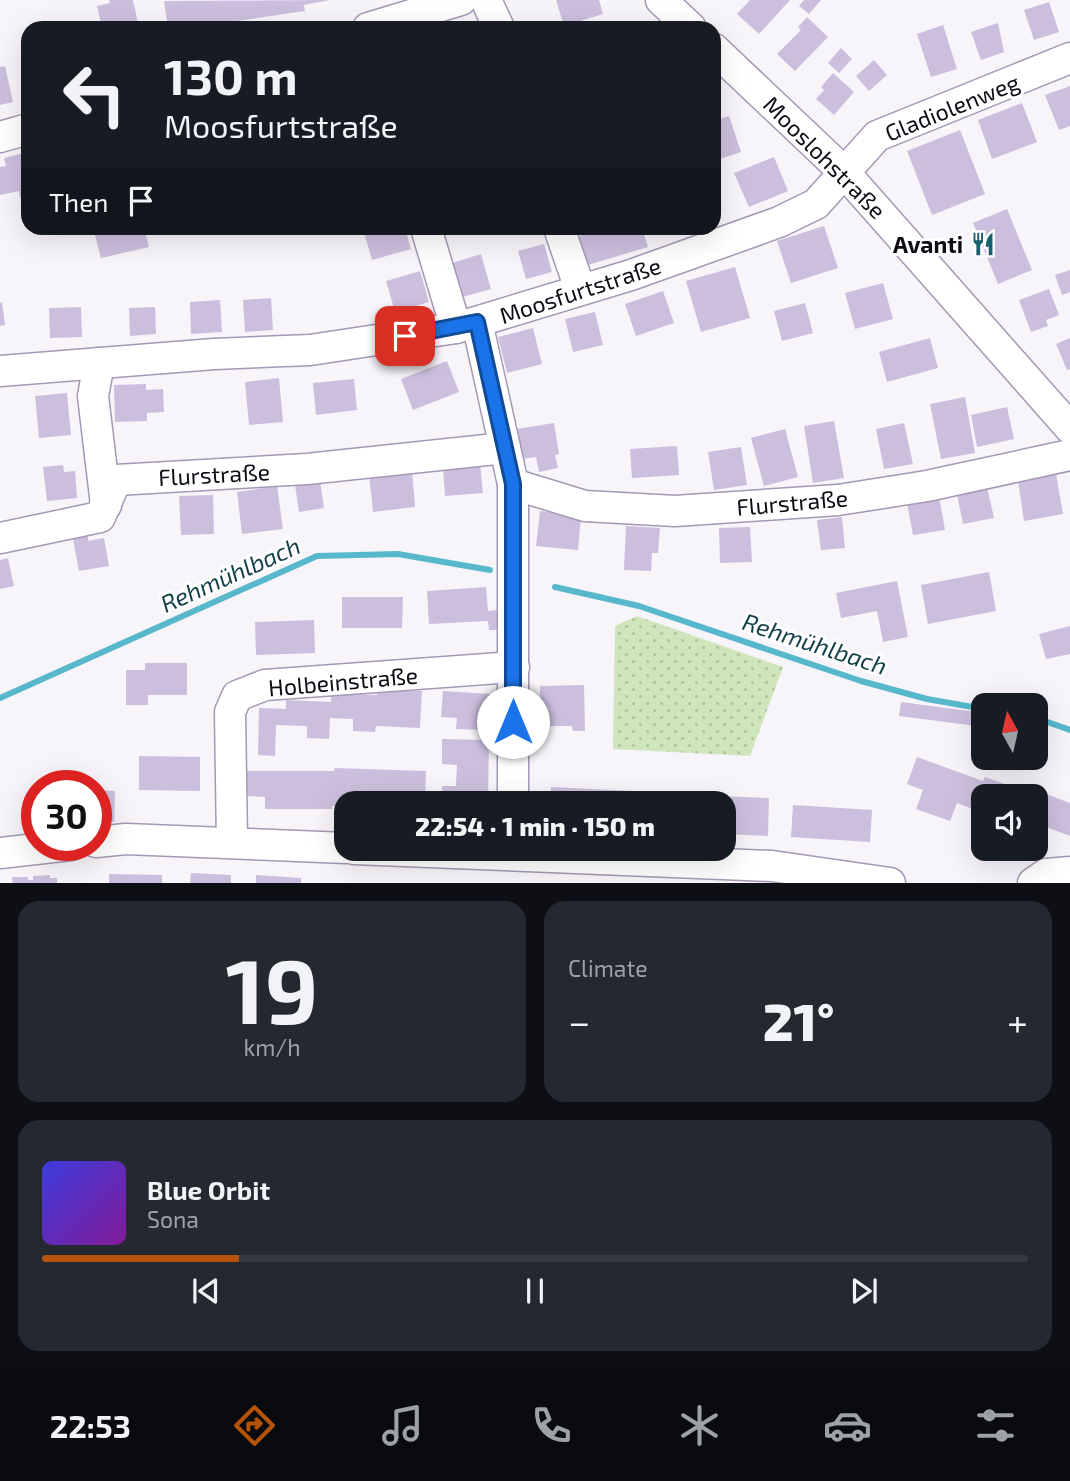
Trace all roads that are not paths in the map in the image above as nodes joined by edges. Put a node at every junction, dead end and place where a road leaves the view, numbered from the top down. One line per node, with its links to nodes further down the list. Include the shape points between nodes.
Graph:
1 (461, 0): 4 (street)
2 (486, 0): 5 (street)
3 (661, 0): 6 (street)
4 (391, 21)
5 (496, 21)
6 (684, 21)
7 (721, 56): 11 (street, Mooslohstraße)
8 (1070, 58): 11 (street, Gladiolenweg, via 877,136)
9 (21, 131): 10 (street)
10 (0, 137)
11 (843, 171): 14 (street, Moosfurtstraße, via 816,204 779,222); 18 (street, Mooslohstraße)
12 (429, 235): 15 (street)
13 (561, 235): 14 (street)
14 (580, 289): 15 (street, Moosfurtstraße)
15 (467, 325): 16 (street, Moosfurtstraße, via 310,350); 19 (street)
16 (99, 363): 17 (street, Moosfurtstraße); 22 (street, via 93,396)
17 (0, 371)
18 (1070, 428)
19 (505, 448): 21 (street); 22 (street, Flurstraße, via 307,469 116,480)
20 (1070, 455): 21 (street, Flurstraße, via 838,500 675,511 585,506)
21 (513, 484): 24 (street)
22 (106, 505): 23 (street, Flurstraße, via 100,517)
23 (0, 538)
24 (514, 667): 25 (street); 27 (street, Holbeinstraße, via 265,684 237,696 230,712)
25 (513, 791)
26 (112, 840): 27 (street)
27 (232, 843): 28 (street)
28 (334, 847)
29 (21, 851): 30 (street)
30 (0, 853)
31 (489, 861): 32 (street)
32 (512, 863): 34 (street)
33 (1070, 872): 36 (street, via 1046,874)
34 (771, 874): 35 (street)
35 (890, 883)
36 (1032, 883)

